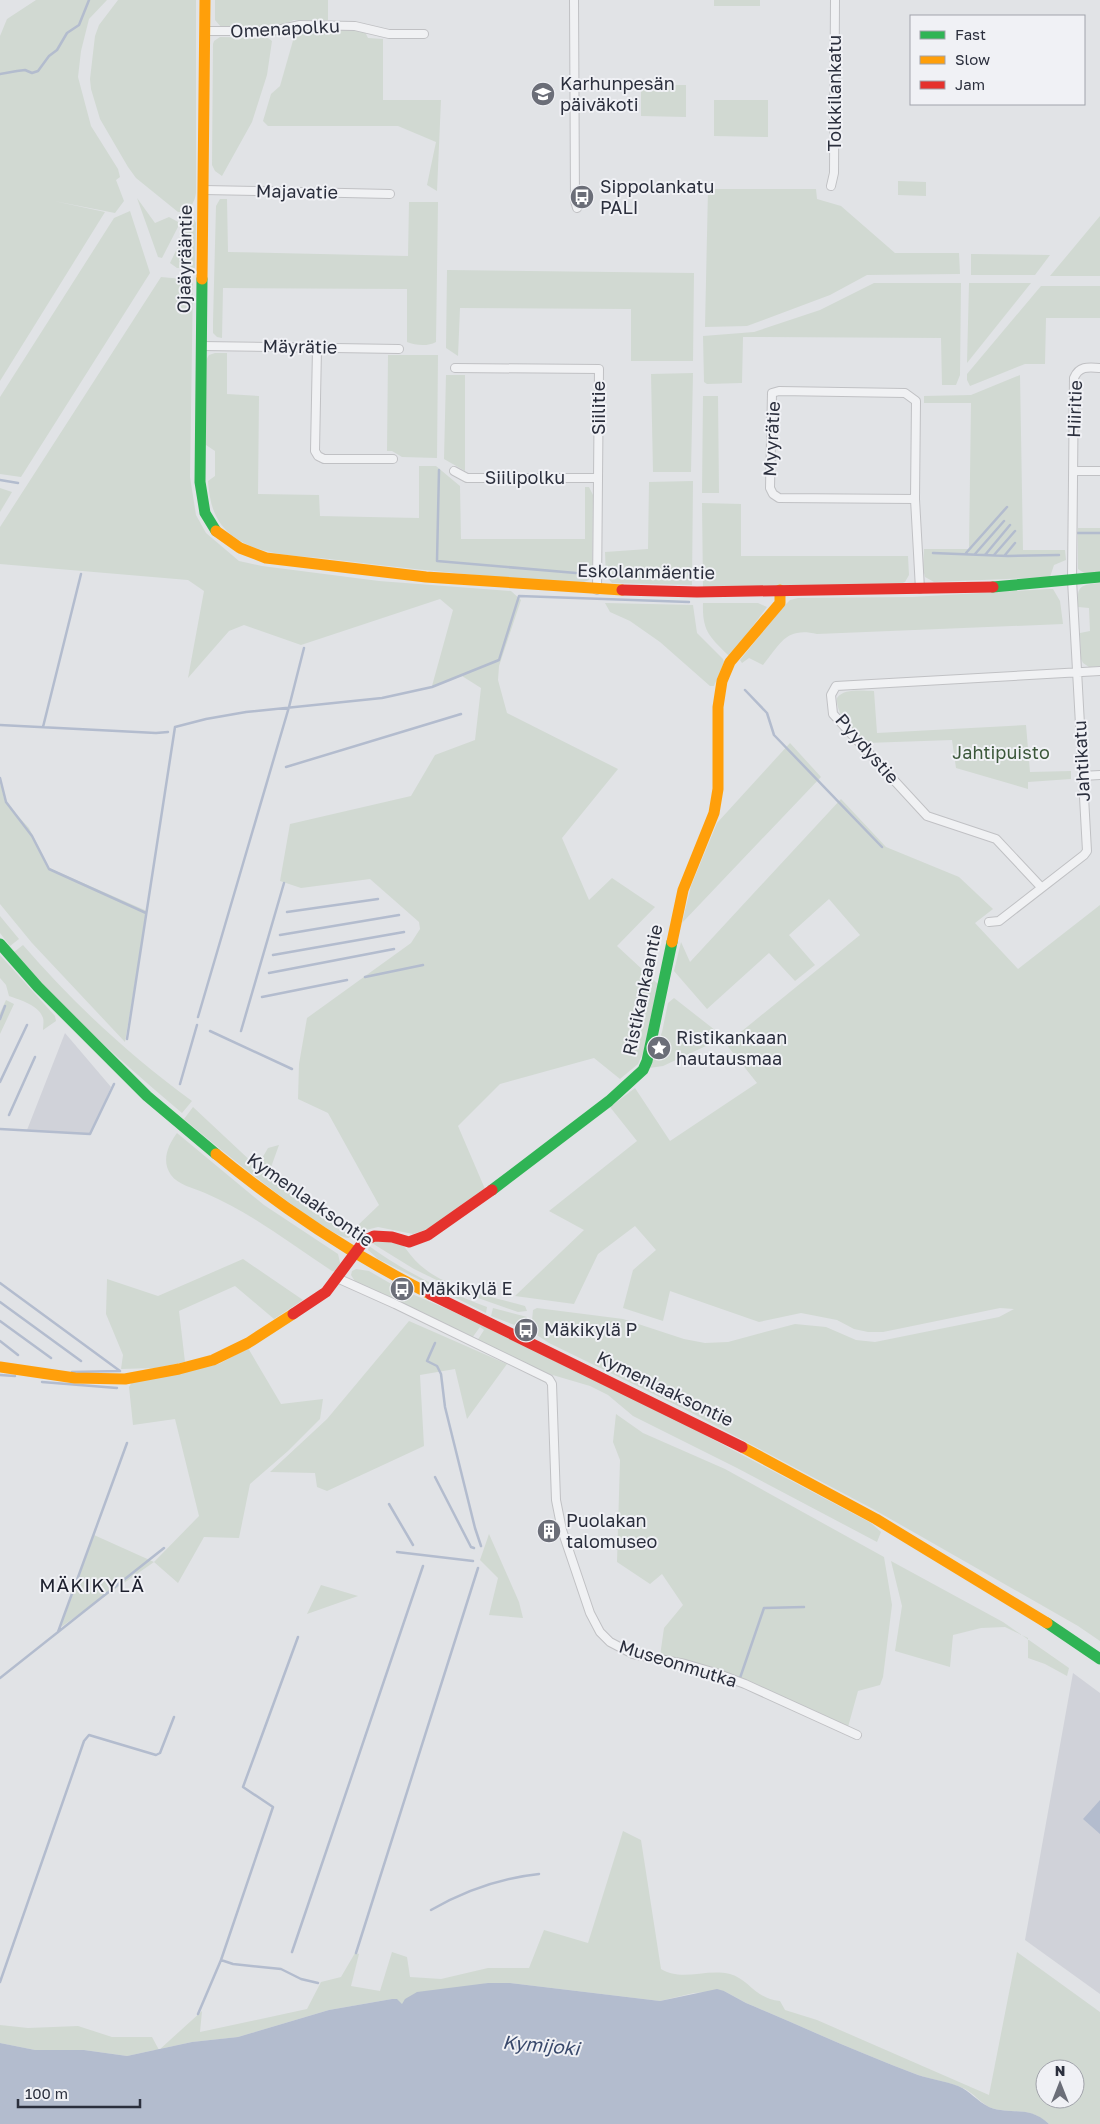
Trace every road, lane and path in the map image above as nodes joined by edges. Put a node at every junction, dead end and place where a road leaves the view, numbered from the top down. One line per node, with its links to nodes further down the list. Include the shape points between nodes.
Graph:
1 (205, 0): 4 (street, Ojaäyrääntie)
2 (574, 0): 9 (street)
3 (835, 0): 6 (street, Tolkkilankatu, via 834,173)
4 (205, 32): 5 (street, Omenapolku, via 272,32 300,25 356,26 389,34); 7 (street, Ojaäyrääntie)
5 (424, 34)
6 (831, 186)
7 (204, 190): 8 (street, Majavatie); 10 (street, Ojaäyrääntie)
8 (390, 194)
9 (577, 208)
10 (201, 346): 11 (street, Mäyrätie); 21 (street, Ojaäyrääntie, via 200,482)
11 (317, 348): 12 (street, Mäyrätie); 15 (street, via 315,451 318,456 324,459)
12 (399, 349)
13 (455, 368): 19 (street, Siilitie, via 599,369)
14 (1100, 368): 17 (street, Hiiritie, via 1084,367 1074,378)
15 (393, 459)
16 (454, 471): 19 (street, Siilipolku, via 467,478)
17 (1073, 471): 18 (street); 23 (street, Hiiritie)
18 (1100, 471)
19 (598, 478): 25 (street, Siilitie)
20 (915, 499): 20 (street, Myyrätie, via 916,401 911,396 905,393 779,391 772,394 770,488 773,494 779,498); 24 (street, Myyrätie)
21 (208, 518): 25 (street, Eskolanmäentie, via 234,546 266,558 426,577)
22 (1100, 577): 23 (street, Eskolanmäentie)
23 (1072, 580): 24 (street, Eskolanmäentie); 28 (street, Jahtikatu)
24 (920, 589): 26 (street, Eskolanmäentie)
25 (597, 590): 26 (street, Eskolanmäentie)
26 (780, 590): 34 (street, Ristikankaantie, via 780,603 730,662 722,680 718,707 718,789 714,813 683,890 643,1070 609,1101 514,1174 428,1235 410,1242 374,1236 364,1241)
27 (1100, 671): 28 (street)
28 (1077, 672): 30 (street, Jahtikatu); 31 (street, Pyydystie, via 836,686 831,694 833,714 927,816 996,839)
29 (1100, 775): 30 (street)
30 (1082, 776): 31 (street, Jahtikatu, via 1086,851)
31 (1041, 887): 32 (street, Jahtikatu, via 999,921)
32 (989, 922)
33 (0, 944): 34 (street, Kymenlaaksontie, via 38,987 147,1096 255,1186)
34 (355, 1255): 35 (street); 37 (street, Kymenlaaksontie, via 733,1442 876,1519 1027,1610)
35 (337, 1278): 36 (street, via 326,1292 248,1343 213,1360 179,1369 125,1379 75,1378); 38 (street, Museonmutka, via 549,1379 552,1384 556,1500 562,1530 590,1613 605,1638 633,1654 685,1664 745,1684)
36 (0, 1367)
37 (1100, 1659)
38 (857, 1735)

